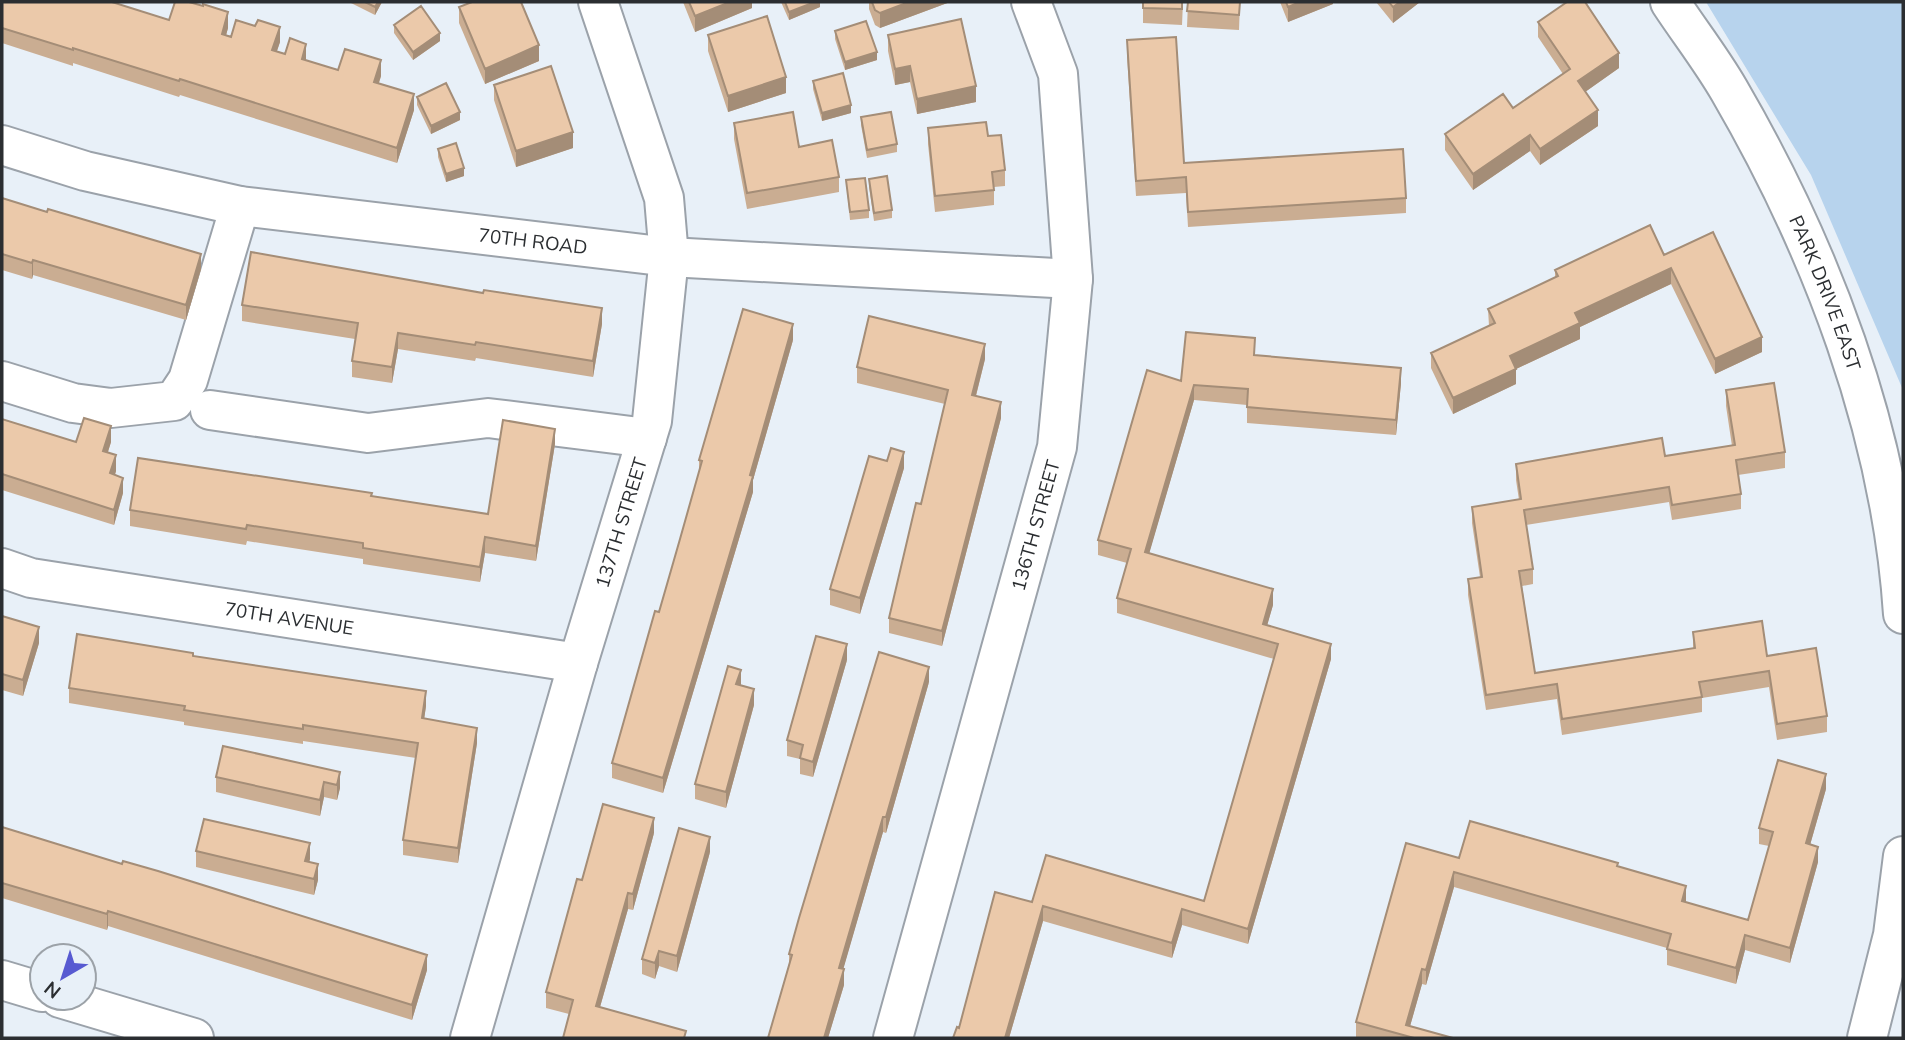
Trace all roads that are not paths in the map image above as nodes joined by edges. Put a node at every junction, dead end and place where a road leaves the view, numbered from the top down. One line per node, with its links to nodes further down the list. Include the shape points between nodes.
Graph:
1 (598, 2): 6 (street, 137TH STREET, via 664,198)
2 (1031, 2): 7 (street, 136TH STREET, via 1058,74)
3 (1670, 2): 12 (street, PARK DRIVE EAST, via 1728,88 1788,198 1816,262 1871,427 1891,519)
4 (2, 145): 5 (street, 70TH ROAD, via 85,172)
5 (240, 206): 6 (street, 70TH ROAD); 8 (street, via 188,380 174,401 111,408 73,403)
6 (669, 257): 7 (street, 70TH ROAD); 10 (street, 137TH STREET)
7 (1073, 279): 18 (street, 136TH STREET, via 1056,447)
8 (2, 380)
9 (210, 410): 10 (street, via 368,433 488,418)
10 (647, 438): 13 (street, 137TH STREET)
11 (2, 568): 13 (street, 70TH AVENUE, via 30,578)
12 (1903, 614)
13 (578, 663): 17 (street, 137TH STREET)
14 (1903, 856): 19 (street, via 1893,935)
15 (98, 1009): 16 (street)
16 (194, 1038)
17 (470, 1038)
18 (892, 1038)
19 (1867, 1038)

